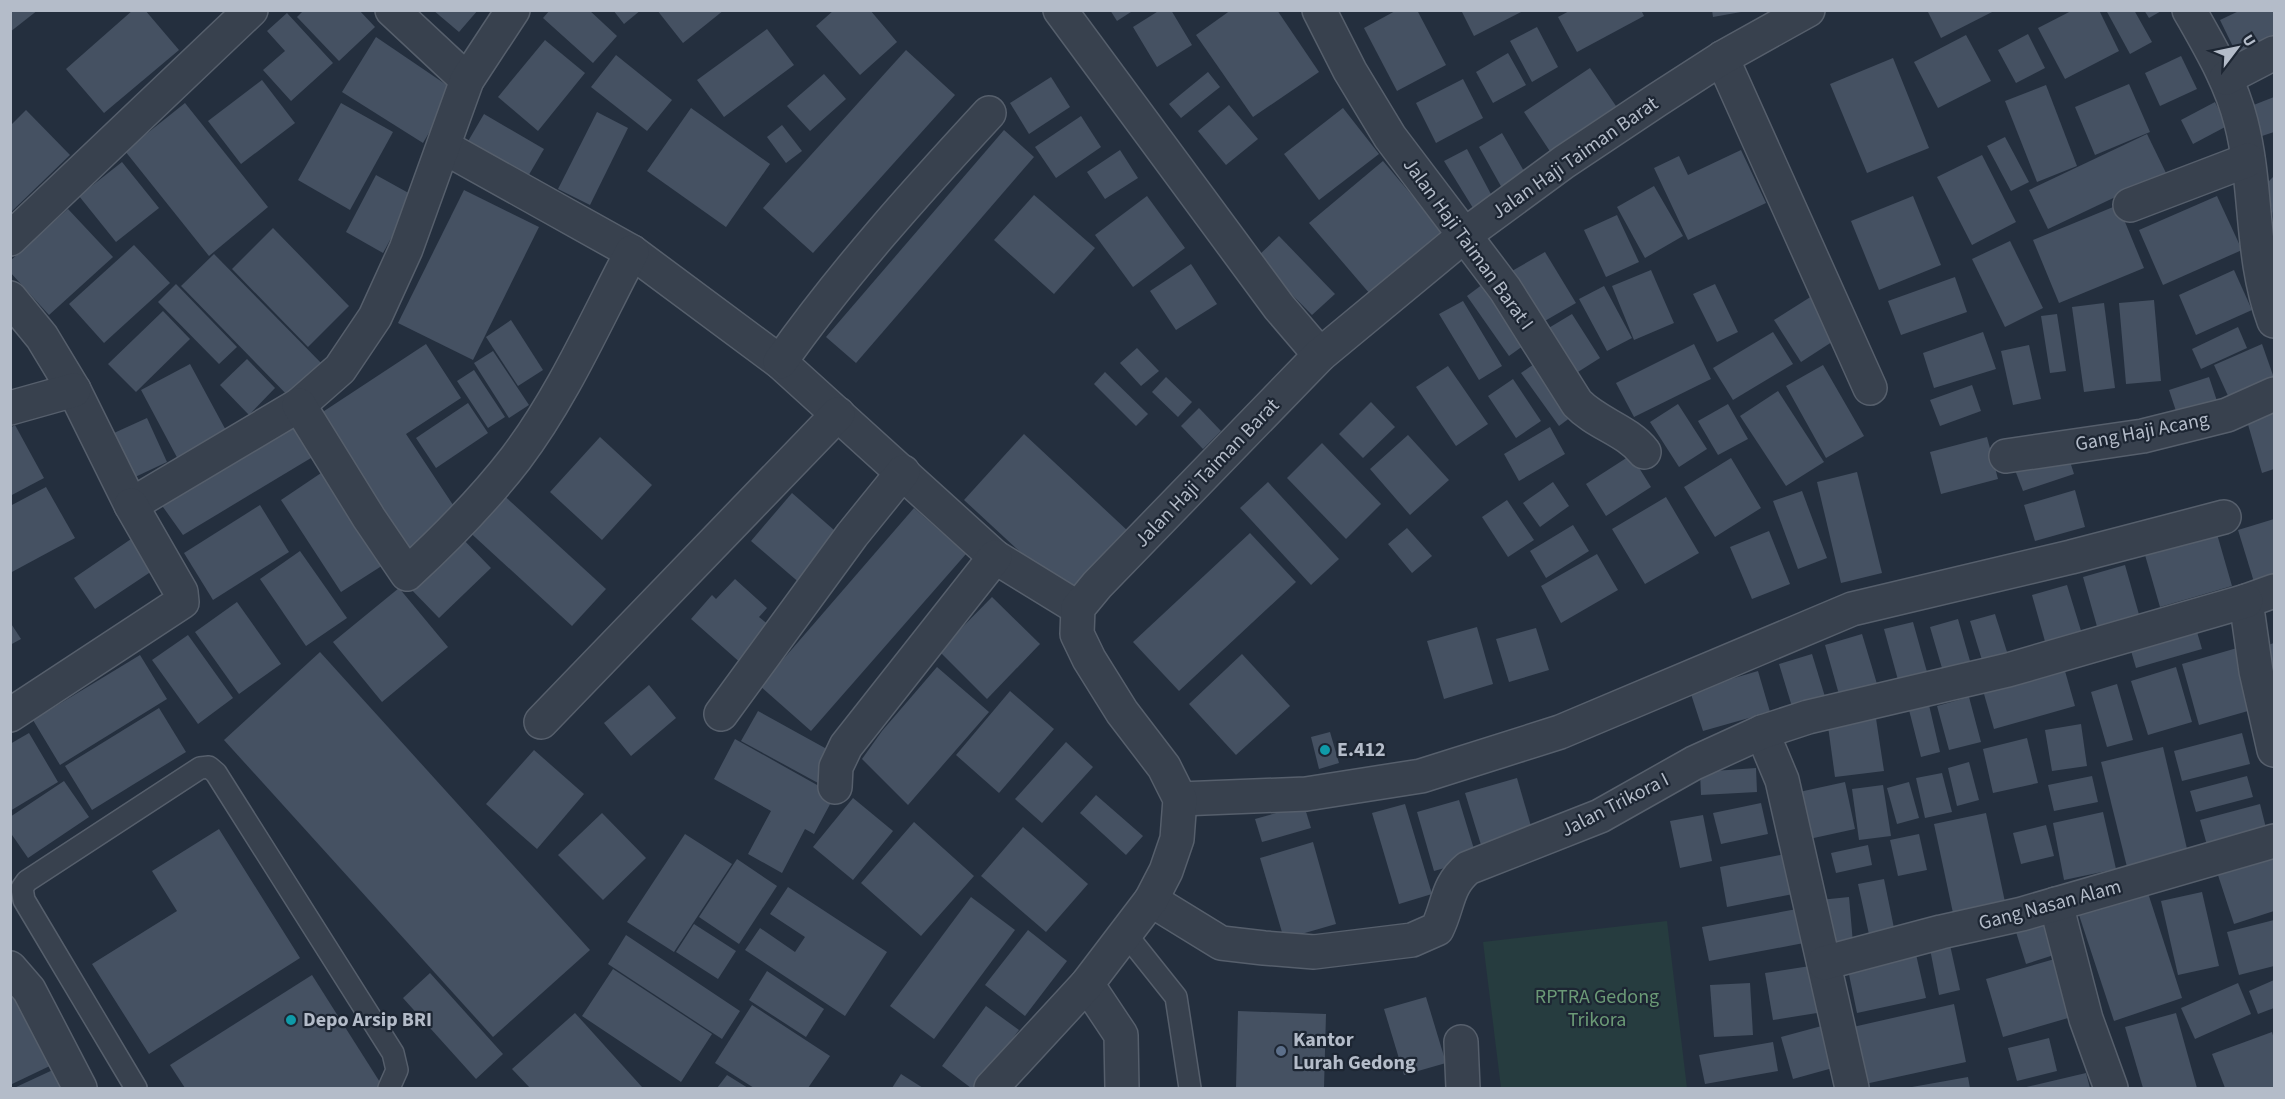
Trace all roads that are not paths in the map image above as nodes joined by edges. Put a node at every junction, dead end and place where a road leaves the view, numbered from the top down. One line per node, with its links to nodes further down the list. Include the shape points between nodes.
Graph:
1 (251, 10): 17 (street)
2 (392, 10): 11 (street)
3 (513, 10): 11 (street)
4 (1060, 10): 21 (street, via 1279,307)
5 (1319, 10): 16 (street, Jalan Haji Taiman Barat I, via 1390,137)
6 (1808, 10): 9 (street, Jalan Haji Taiman Barat)
7 (2189, 10): 10 (street)
8 (2274, 53): 10 (street)
9 (1722, 58): 16 (street, Jalan Haji Taiman Barat, via 1564,162); 23 (street)
10 (2226, 78): 14 (street, via 2242,124)
11 (467, 80): 13 (street)
12 (989, 113): 22 (street, via 818,308)
13 (444, 147): 18 (street); 26 (street, via 406,249 375,317 340,369)
14 (2248, 160): 15 (street); 20 (street, via 2260,276)
15 (2130, 205)
16 (1466, 234): 21 (street, Jalan Haji Taiman Barat); 29 (street, Jalan Haji Taiman Barat I, via 1577,403 1589,416 1635,441)
17 (10, 239)
18 (632, 252): 22 (street); 26 (street, via 547,411 516,457 463,521 407,574)
19 (10, 298): 24 (street, via 42,337)
20 (2274, 321)
21 (1320, 354): 36 (street, Jalan Haji Taiman Barat)
22 (780, 362): 28 (street)
23 (1870, 388)
24 (74, 390): 27 (street); 32 (street)
25 (2274, 394): 30 (street, Gang Haji Acang, via 2227,415 2143,436)
26 (299, 405): 32 (street)
27 (10, 408)
28 (838, 414): 31 (street); 39 (street)
29 (1644, 453)
30 (2006, 456)
31 (903, 472): 34 (street); 37 (street)
32 (131, 505): 38 (street, via 181,592 182,602)
33 (2224, 517): 43 (street, via 1852,609 1560,732 1421,776 1306,794)
34 (995, 557): 36 (street); 42 (street, via 846,746 836,767)
35 (2260, 596): 40 (street, Jalan Trikora I, via 2008,670 1808,717); 41 (street, via 2256,671)
36 (1078, 608): 43 (street, via 1077,633 1089,659 1122,712 1164,767)
37 (721, 714)
38 (10, 715)
39 (541, 722)
40 (1762, 732): 45 (street, Jalan Trikora I, via 1694,763 1600,816 1468,868 1449,889 1447,908 1437,929 1423,937 1314,952 1221,943); 48 (street, via 1782,780)
41 (2274, 750)
42 (834, 787)
43 (1180, 799): 45 (street, via 1177,838 1167,872)
44 (2274, 841): 46 (street, Gang Nasan Alam)
45 (1151, 900): 47 (street)
46 (2056, 904): 48 (street, Gang Nasan Alam); 60 (street, via 2086,1019)
47 (1125, 933): 50 (street); 57 (lane, via 1176,998)
48 (1824, 963): 59 (street)
49 (10, 968): 52 (street, via 29,990)
50 (1088, 984): 55 (street); 56 (street, via 1121,1035)
51 (1461, 1042): 58 (street)
52 (80, 1089)
53 (136, 1089): 54 (lane, via 24,900 22,888 161,793 200,768 209,767 393,1053 397,1070)
54 (389, 1089)
55 (991, 1089)
56 (1122, 1089)
57 (1190, 1089)
58 (1463, 1089)
59 (1852, 1089)
60 (2111, 1089)

